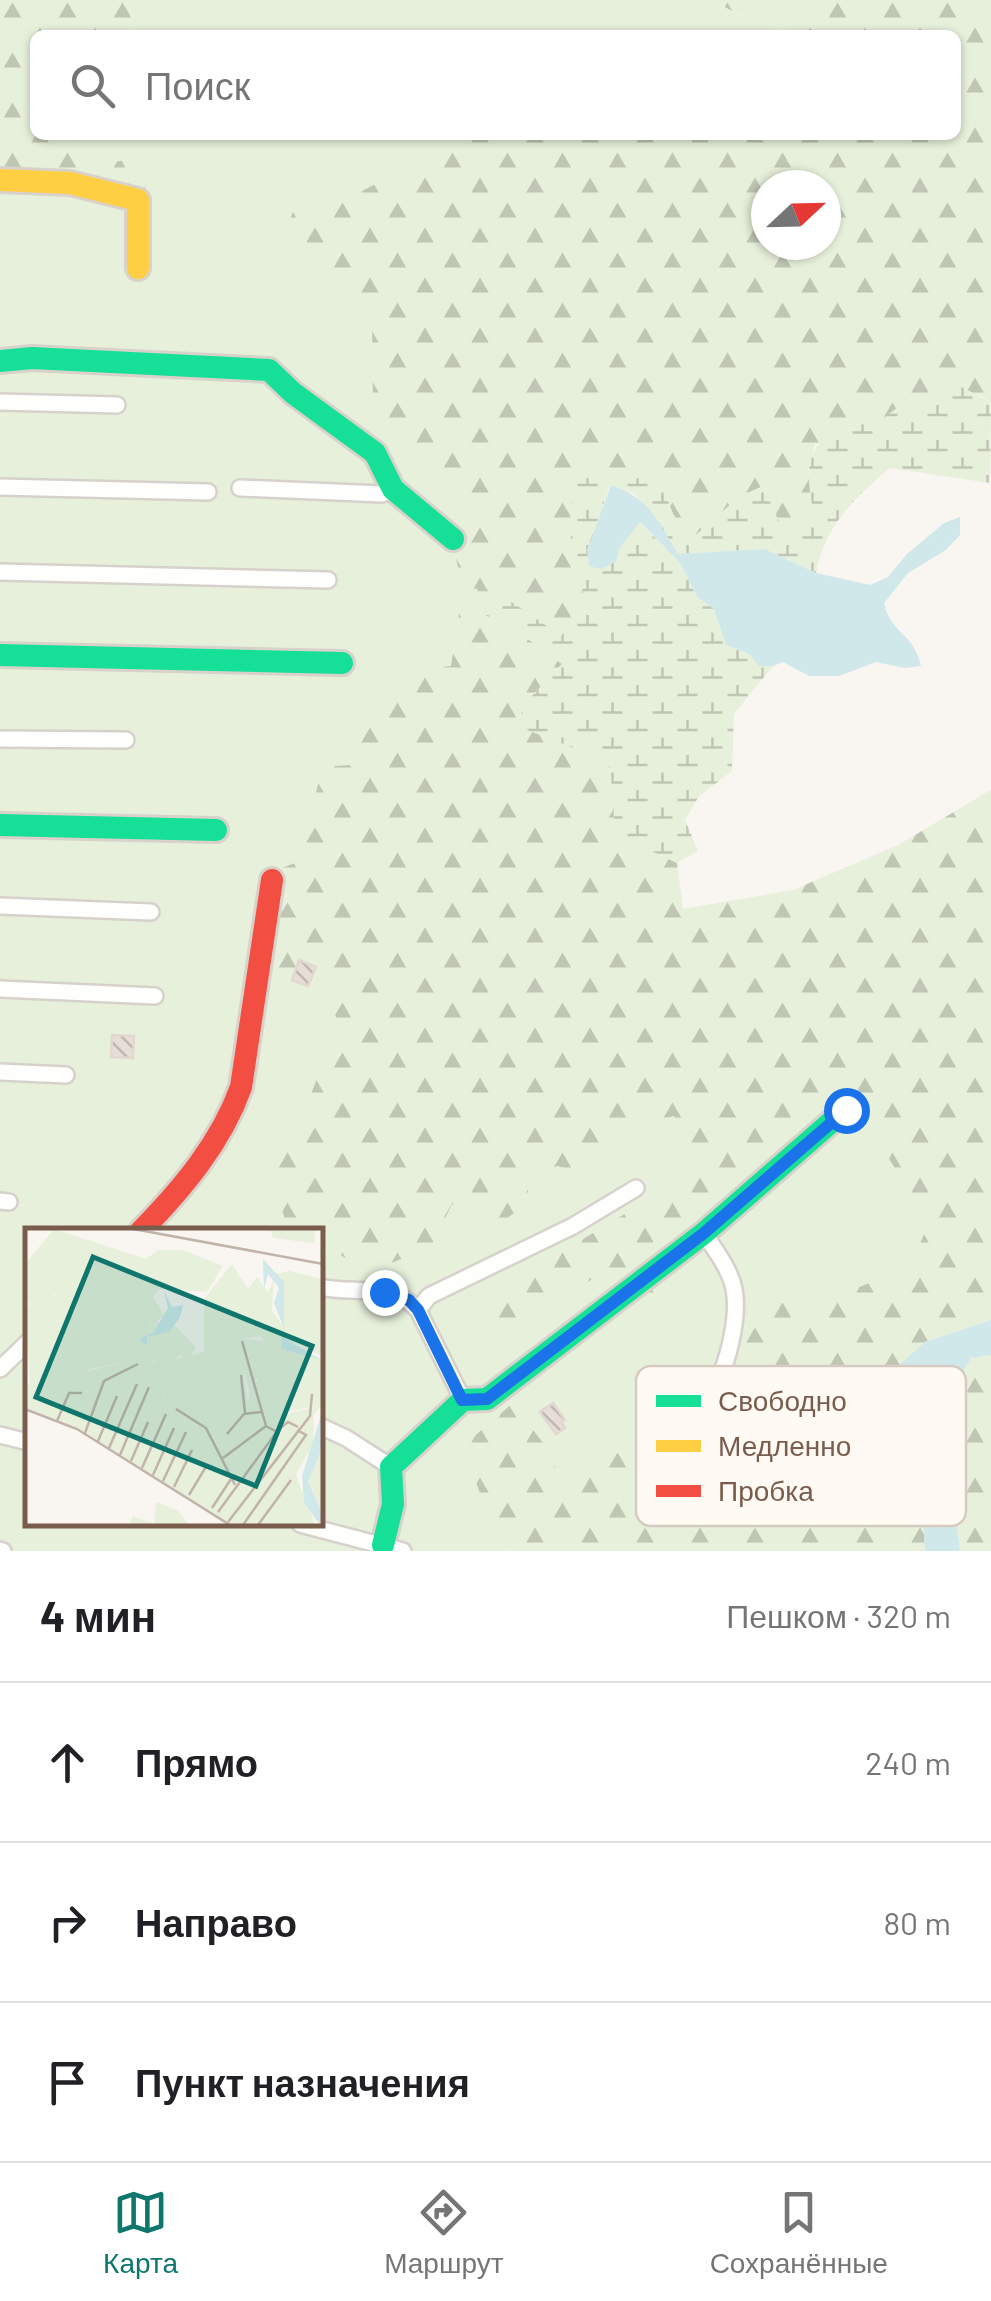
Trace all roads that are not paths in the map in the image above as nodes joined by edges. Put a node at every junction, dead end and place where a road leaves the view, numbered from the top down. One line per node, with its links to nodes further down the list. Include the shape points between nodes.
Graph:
1 (0, 180): 2 (street, via 110,188 138,200)
2 (138, 268)
3 (0, 361): 8 (street, via 269,370 375,454)
4 (0, 402): 5 (street)
5 (118, 405)
6 (0, 487): 9 (street)
7 (240, 488): 8 (street, via 382,494)
8 (393, 489): 10 (street)
9 (208, 492)
10 (453, 540)
11 (0, 572): 12 (street)
12 (328, 580)
13 (0, 655): 14 (street)
14 (342, 663)
15 (0, 739): 16 (street)
16 (126, 740)
17 (0, 825): 18 (street)
18 (216, 830)
19 (272, 880): 28 (street, via 235,1110 170,1203)
20 (0, 906): 21 (street)
21 (150, 912)
22 (0, 990): 23 (street)
23 (155, 996)
24 (0, 1072): 25 (street)
25 (66, 1075)
26 (846, 1110): 29 (street)
27 (636, 1188): 31 (street, via 428,1296)
28 (144, 1228)
29 (704, 1233): 33 (street, via 734,1290 731,1350); 35 (street, via 487,1399)
30 (322, 1287): 31 (street, via 384,1292)
31 (418, 1310): 35 (street)
32 (25, 1345): 34 (street)
33 (724, 1366)
34 (0, 1369)
35 (462, 1400): 39 (street)
36 (322, 1427): 39 (street)
37 (0, 1435): 38 (street)
38 (25, 1441)
39 (391, 1467): 41 (street)
40 (308, 1526): 41 (street)
41 (393, 1548)

